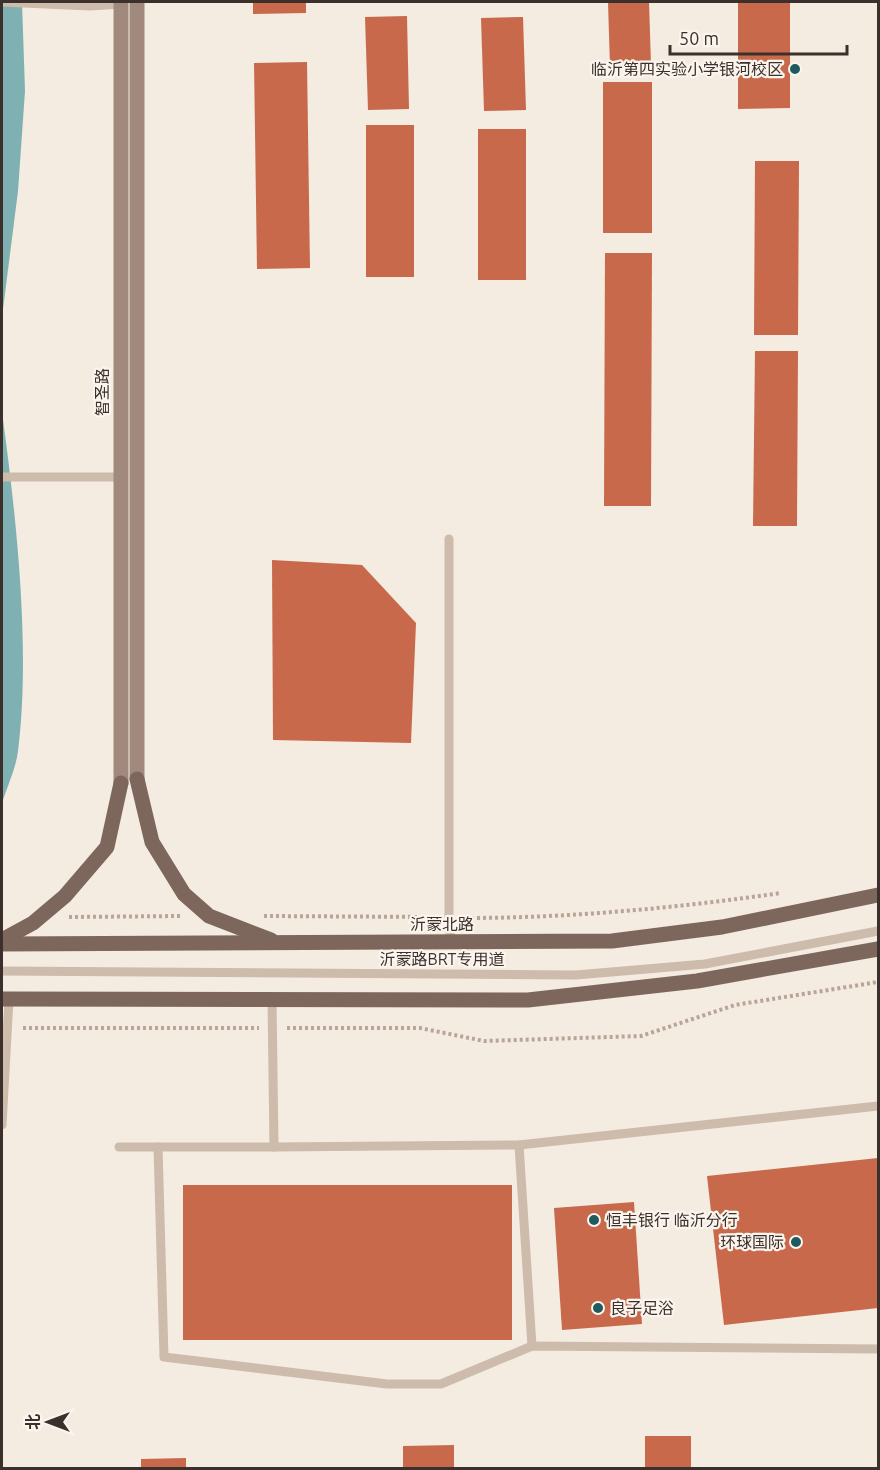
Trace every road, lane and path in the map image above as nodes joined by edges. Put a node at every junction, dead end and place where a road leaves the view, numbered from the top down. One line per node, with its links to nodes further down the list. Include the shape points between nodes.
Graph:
1 (2, 2): 3 (lane)
2 (137, 2): 8 (street, 智圣路)
3 (33, 3): 4 (lane)
4 (121, 3): 6 (street, 智圣路)
5 (2, 477): 6 (lane)
6 (121, 477): 8 (street, 智圣路)
7 (449, 539): 12 (lane)
8 (129, 781): 11 (main road, via 107,847 64,896 33,923); 13 (main road, via 152,842 184,894 209,916)
9 (879, 896): 12 (main road, 沂蒙北路, via 722,927 612,941)
10 (879, 931): 15 (lane, 沂蒙路BRT专用道, via 705,964 576,975)
11 (2, 942): 13 (main road, 沂蒙北路)
12 (451, 942): 13 (main road, 沂蒙北路)
13 (280, 943)
14 (879, 949): 18 (main road, via 697,981 528,1000)
15 (2, 971)
16 (879, 982): 20 (path, via 735,1005 641,1036 484,1041 420,1028)
17 (5, 999): 18 (main road); 19 (lane)
18 (272, 1000): 20 (lane)
19 (7, 1028): 20 (path); 22 (lane)
20 (272, 1028): 26 (lane)
21 (879, 1106): 23 (lane)
22 (2, 1125)
23 (519, 1145): 26 (lane); 27 (lane)
24 (119, 1147): 25 (lane)
25 (158, 1147): 26 (lane); 27 (lane, via 164,1357 387,1384 441,1384)
26 (274, 1147)
27 (532, 1346): 28 (lane)
28 (879, 1349)

